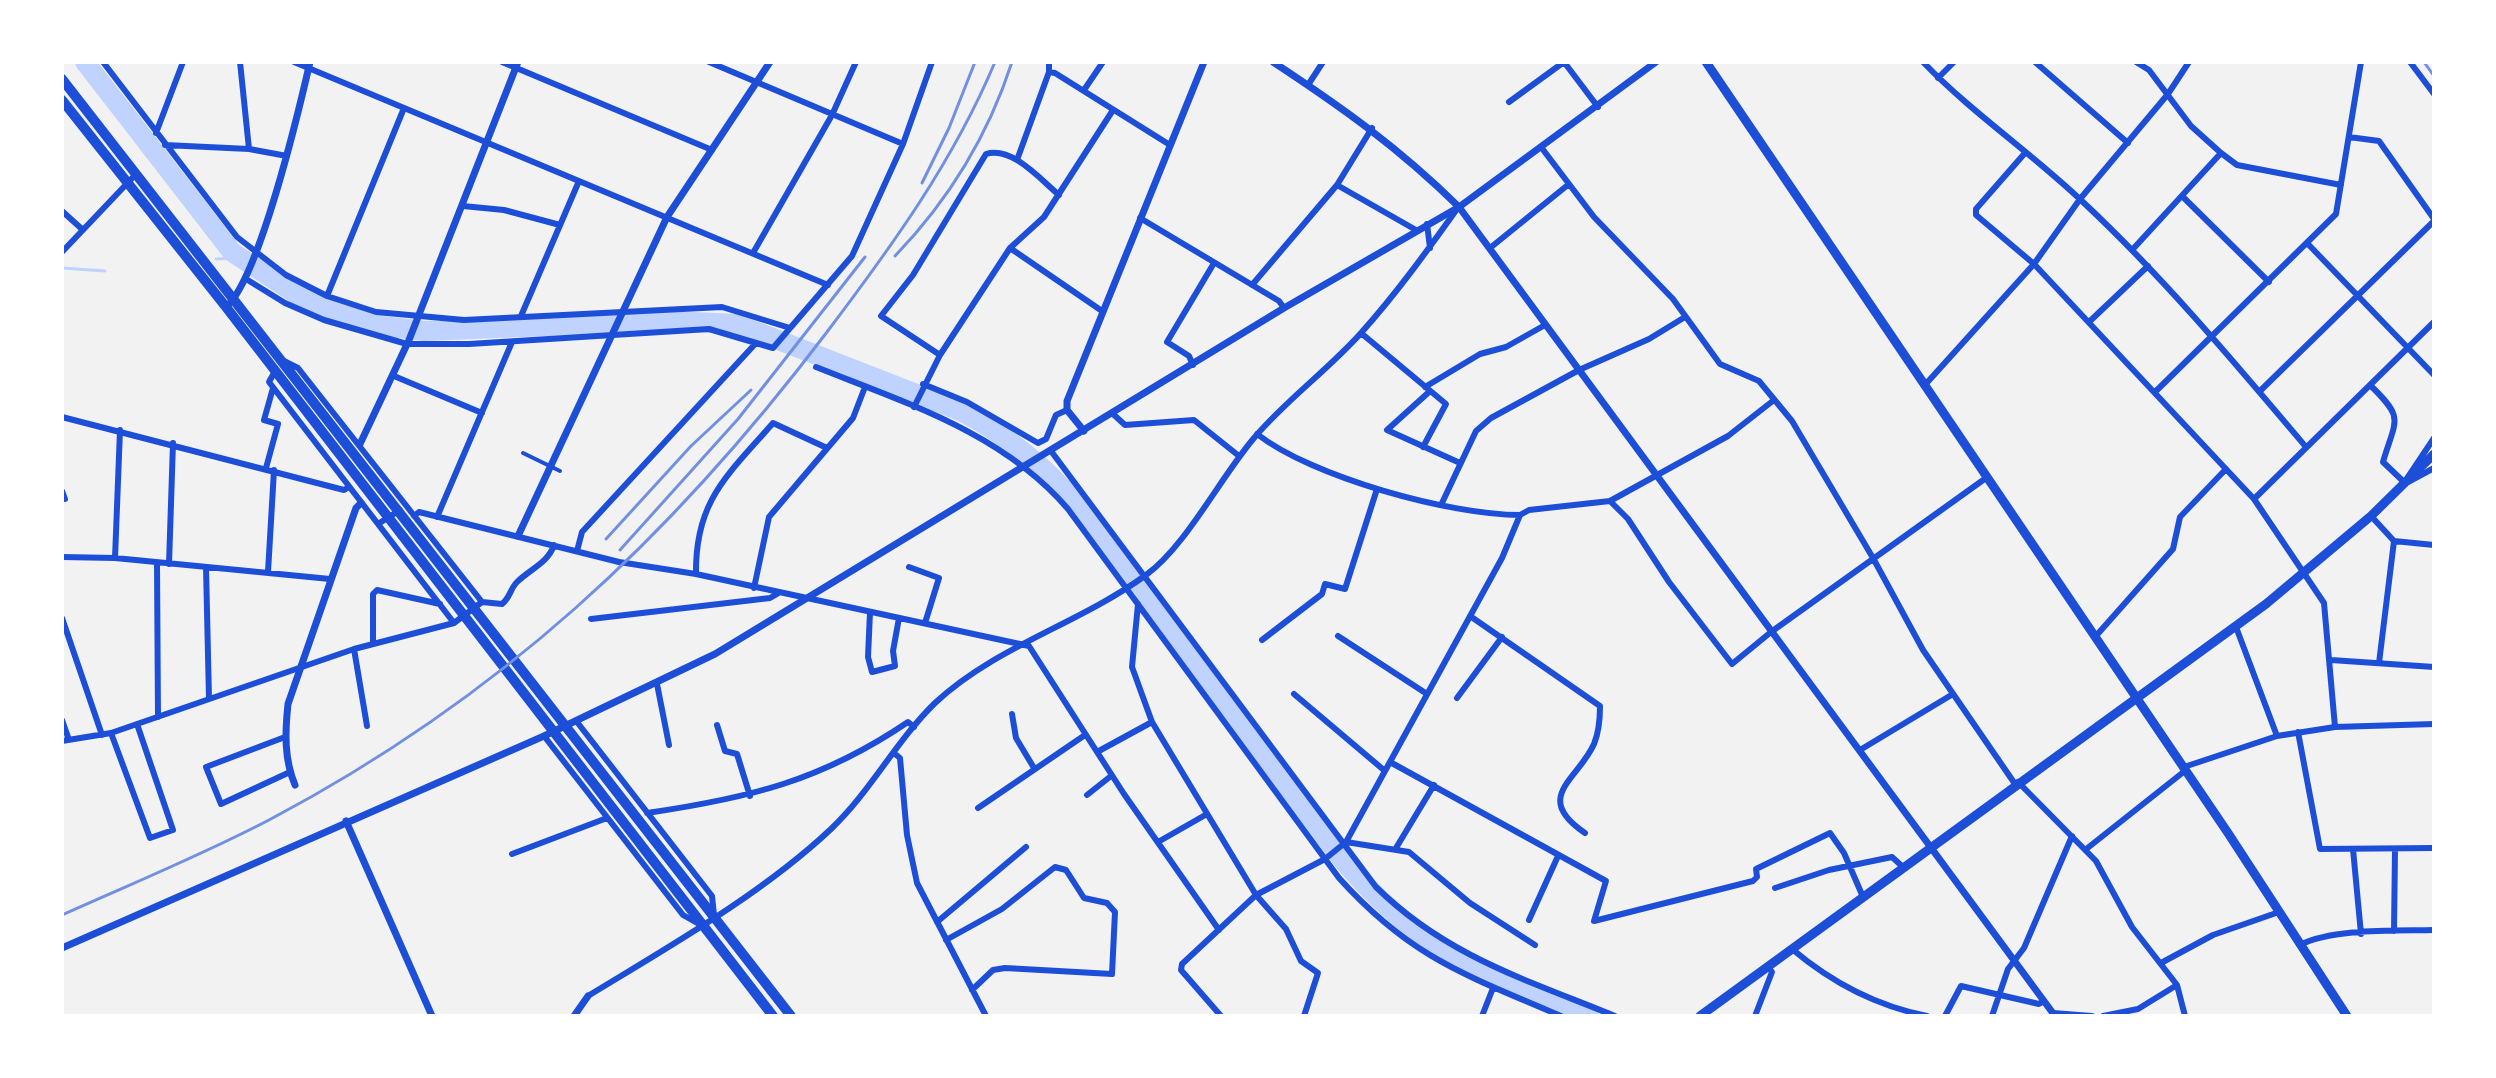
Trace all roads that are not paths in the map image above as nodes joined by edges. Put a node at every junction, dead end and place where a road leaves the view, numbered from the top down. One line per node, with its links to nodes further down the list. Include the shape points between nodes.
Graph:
1 (103, 62): 43 (street)
2 (183, 62): 43 (street)
3 (240, 62): 51 (street)
4 (294, 62): 25 (street)
5 (502, 62): 26 (street)
6 (709, 62): 31 (street)
7 (770, 62): 31 (street)
8 (856, 62): 41 (street)
9 (932, 62): 47 (street)
10 (1049, 62): 28 (street)
11 (1103, 62): 33 (street)
12 (1204, 62): 49 (street)
13 (1273, 62): 32 (street)
14 (1323, 62): 32 (street)
15 (1564, 62): 37 (street); 38 (street)
16 (1656, 62): 38 (street)
17 (1706, 62): 122 (main road)
18 (1923, 62): 29 (street)
19 (1954, 62): 29 (street)
20 (2035, 62): 46 (street)
21 (2136, 62): 27 (street)
22 (2189, 62): 34 (street)
23 (2361, 62): 44 (street)
24 (2410, 62): 35 (street)
25 (310, 65): 39 (street); 55 (street)
26 (516, 65): 45 (street); 52 (street)
27 (2150, 66): 34 (street)
28 (1049, 72): 33 (street); 56 (street)
29 (1938, 78): 53 (street)
30 (62, 79): 57 (highway)
31 (757, 82): 41 (street); 52 (street)
32 (1308, 85): 42 (street)
33 (1084, 90): 40 (street)
34 (2168, 94): 46 (street); 54 (street, via 2191,126)
35 (2434, 94)
36 (62, 100): 59 (highway)
37 (1509, 102)
38 (1598, 107): 50 (street)
39 (404, 108): 45 (street); 91 (street)
40 (1113, 110): 49 (street); 63 (street)
41 (832, 115): 47 (street); 82 (street)
42 (1372, 128): 61 (street); 67 (street)
43 (156, 133): 48 (street)
44 (2349, 137): 62 (street); 71 (street, via 2379,141)
45 (488, 143): 58 (street); 66 (street)
46 (2128, 143): 65 (street)
47 (903, 144): 89 (street, via 852,256)
48 (165, 145): 51 (street); 83 (street)
49 (1170, 145): 70 (street)
50 (1541, 147): 60 (street); 67 (street)
51 (249, 149): 55 (street)
52 (712, 150): 69 (street)
53 (2025, 153): 65 (street); 85 (street, via 1975,212)
54 (2221, 153): 62 (street, via 2237,165); 64 (street)
55 (287, 156): 83 (street)
56 (1017, 160): 63 (street); 112 (street, via 986,154 921,263 881,316)
57 (137, 173): 59 (street); 93 (highway)
58 (579, 181): 69 (street); 73 (street)
59 (128, 182): 74 (street); 94 (highway)
60 (1569, 184): 79 (street); 99 (street)
61 (1337, 185): 75 (street); 90 (street)
62 (2341, 185): 76 (street, via 2336,214)
63 (1059, 195): 77 (street)
64 (2182, 196): 80 (street); 88 (street)
65 (2080, 199): 80 (street); 85 (street)
66 (463, 206): 73 (street); 100 (street)
67 (1459, 207): 72 (street); 78 (street); 79 (street)
68 (62, 211): 74 (street)
69 (667, 217): 82 (street); 97 (street)
70 (1140, 218): 84 (street); 96 (street)
71 (2434, 220): 92 (street)
72 (1427, 224): 75 (street); 78 (street)
73 (560, 225): 98 (street)
74 (83, 230): 81 (street)
75 (1416, 230): 95 (street)
76 (2307, 243): 88 (street); 92 (street)
77 (1010, 248): 96 (street); 112 (street)
78 (1430, 248): 105 (street)
79 (1490, 248): 103 (street)
80 (2133, 249): 86 (street)
81 (62, 252)
82 (753, 253): 89 (street)
83 (254, 255): 87 (street); 91 (street)
84 (1214, 263): 90 (street); 114 (street, via 1167,342 1189,356)
85 (2034, 264): 101 (street); 122 (street)
86 (2148, 266): 101 (street); 107 (street)
87 (246, 276): 93 (street); 108 (street, via 285,303 324,320)
88 (2269, 282): 107 (street)
89 (828, 285): 104 (street)
90 (1252, 285): 95 (street)
91 (327, 296): 100 (street)
92 (2357, 296): 111 (street); 126 (street)
93 (235, 299): 94 (street); 113 (highway)
94 (226, 307): 117 (highway)
95 (1284, 308): 114 (street)
96 (1102, 311): 130 (street)
97 (622, 312): 98 (street); 104 (street, via 722,307); 106 (street)
98 (521, 316): 100 (street)
99 (1685, 317): 116 (street); 128 (street, via 1720,364 1759,381)
100 (417, 321): 108 (street)
101 (2089, 322): 127 (street)
102 (2434, 322): 111 (street)
103 (1545, 325): 116 (street); 125 (street, via 1506,347 1480,354)
104 (789, 331): 110 (street, via 775,346)
105 (1361, 333): 125 (street); 136 (street)
106 (612, 334): 109 (street); 110 (street, via 709,329); 170 (street)
107 (2211, 337): 126 (street); 127 (street)
108 (408, 342): 109 (street); 119 (street)
109 (512, 342): 131 (street)
110 (756, 343): 174 (street, via 582,532)
111 (2407, 348): 118 (street); 121 (street)
112 (940, 355): 120 (street)
113 (284, 361): 139 (street, via 298,368); 280 (highway)
114 (1193, 365): 132 (street)
115 (816, 367): 123 (street)
116 (1579, 370): 147 (street, via 1491,418 1476,431); 153 (street)
117 (274, 373): 124 (street, via 269,382); 283 (highway)
118 (2434, 375)
119 (394, 376): 131 (street); 139 (street)
120 (923, 385): 129 (street); 130 (street, via 967,402 1038,443 1046,439 1056,415)
121 (2370, 385): 141 (street); 155 (street, via 2394,408 2383,462)
122 (1924, 386): 154 (main road)
123 (865, 387): 129 (street); 142 (street, via 853,418)
124 (273, 388): 150 (street, via 264,420 278,424); 156 (street)
125 (1427, 389): 140 (street, via 1446,404); 140 (street, via 1387,430)
126 (2260, 391): 141 (street)
127 (2155, 392): 151 (street)
128 (1774, 400): 153 (street, via 1728,436); 177 (street, via 1792,421)
129 (914, 406): 148 (street, via 964,428)
130 (1067, 410): 135 (street)
131 (482, 413): 168 (street)
132 (1113, 414): 135 (street); 146 (street, via 1125,425 1194,420)
133 (62, 417): 134 (street)
134 (120, 430): 138 (street); 176 (street)
135 (1084, 431): 144 (street)
136 (1257, 434): 146 (street); 157 (street, via 1312,464)
137 (2434, 438): 155 (street)
138 (173, 443): 150 (street); 179 (street)
139 (360, 444): 164 (street)
140 (1423, 447): 147 (street)
141 (2306, 447): 160 (street)
142 (827, 448): 184 (street, via 773,423 712,494 696,547); 188 (street, via 769,517)
143 (523, 453): 152 (street)
144 (1048, 453): 148 (street); 185 (street)
145 (2434, 454): 155 (main road)
146 (1239, 456): 185 (street, via 1165,559)
147 (1460, 463): 163 (street)
148 (1026, 466): 187 (street, via 1060,500); 190 (street)
149 (2434, 468): 155 (street)
150 (270, 469): 156 (street, via 344,490); 182 (street)
151 (2226, 469): 160 (street); 205 (street, via 2180,517 2173,549)
152 (560, 471)
153 (1657, 477): 161 (street); 202 (street)
154 (1986, 478): 177 (street); 205 (main road)
155 (2405, 483): 167 (main road)
156 (349, 487): 162 (street)
157 (1377, 489): 163 (street); 206 (street, via 1345,589 1325,584 1322,594)
158 (62, 491): 159 (street)
159 (65, 499)
160 (2254, 499): 183 (street)
161 (1610, 501): 165 (street); 202 (street, via 1732,664)
162 (361, 503): 169 (street); 186 (street)
163 (1442, 503): 165 (street)
164 (406, 505): 166 (street); 169 (street)
165 (1520, 515): 195 (street)
166 (414, 516): 168 (street, via 419,512); 191 (street)
167 (2371, 516): 171 (street); 183 (main road)
168 (437, 517): 170 (street)
169 (378, 524): 192 (street)
170 (518, 536): 172 (street)
171 (2394, 541): 173 (street); 211 (street)
172 (554, 545): 174 (street); 191 (street, via 551,556 514,585 502,604)
173 (2434, 545)
174 (577, 551): 184 (street)
175 (62, 557): 176 (street)
176 (115, 558): 178 (street)
177 (1873, 558): 202 (street); 217 (street)
178 (157, 563): 179 (street); 222 (street)
179 (169, 564): 180 (street)
180 (206, 567): 182 (street); 220 (street)
181 (909, 567): 200 (street, via 939,578)
182 (268, 572): 186 (street)
183 (2305, 573): 201 (main road); 210 (street, via 2324,603)
184 (696, 574): 188 (street)
185 (1144, 576): 187 (street); 263 (street)
186 (330, 579): 213 (street)
187 (1126, 587): 193 (street); 207 (street)
188 (754, 588): 189 (street)
189 (777, 594): 190 (street); 198 (street)
190 (804, 599): 194 (street); 214 (street)
191 (482, 602): 199 (street)
192 (440, 604): 199 (street); 208 (street, via 377,590)
193 (1138, 604): 225 (street, via 1132,667); 273 (street)
194 (870, 612): 197 (street); 197 (street, via 872,672 895,666)
195 (1470, 616): 204 (street); 216 (street)
196 (62, 618): 234 (street)
197 (899, 618): 200 (street)
198 (591, 619)
199 (454, 623): 208 (street)
200 (925, 623): 207 (street)
201 (2236, 627): 219 (main road); 237 (street)
202 (1771, 632): 241 (street)
203 (1338, 636): 216 (street)
204 (1502, 637): 218 (street); 260 (street, via 1600,706 1594,744 1565,783 1560,801 1565,818)
205 (2095, 637): 219 (main road)
206 (1262, 640)
207 (1021, 643): 230 (street, via 936,703); 235 (street, via 1029,646)
208 (373, 644): 209 (street)
209 (354, 649): 213 (street); 229 (street)
210 (2331, 660): 211 (street); 231 (street)
211 (2379, 663): 212 (street)
212 (2434, 667)
213 (297, 671): 220 (street); 238 (street)
214 (657, 684): 224 (street); 240 (street)
215 (1294, 694): 247 (street)
216 (1427, 694): 244 (street)
217 (1953, 694): 241 (street); 250 (street)
218 (1457, 698)
219 (2137, 698): 246 (main road); 250 (main road)
220 (209, 699): 222 (street)
221 (1012, 714): 245 (street, via 1016,738)
222 (158, 717): 226 (street)
223 (62, 720): 239 (street)
224 (577, 722): 236 (street); 256 (street)
225 (1152, 722): 242 (street); 257 (street)
226 (137, 724): 233 (street); 233 (street, via 173,830 150,838)
227 (2434, 724): 231 (street)
228 (717, 725): 254 (street, via 725,751 737,754)
229 (367, 726)
230 (914, 727): 243 (street); 254 (street, via 908,722 821,771)
231 (2335, 727): 232 (street)
232 (2298, 732): 237 (street); 268 (street, via 2320,849)
233 (111, 733): 234 (street)
234 (102, 735): 239 (street)
235 (1085, 735): 242 (street); 245 (street)
236 (544, 736): 258 (street); 259 (street)
237 (2277, 736): 246 (street)
238 (285, 737): 248 (street); 248 (street, via 206,767 221,804)
239 (65, 740)
240 (669, 745)
241 (1860, 750): 265 (street)
242 (1097, 752): 249 (street)
243 (895, 754): 280 (street, via 829,830); 282 (street, via 900,758 917,883)
244 (1390, 762): 247 (street); 252 (street)
245 (1034, 768): 255 (street)
246 (2185, 768): 269 (street); 279 (main road)
247 (1385, 771): 263 (street)
248 (290, 772): 251 (street)
249 (1111, 776): 253 (street); 262 (street)
250 (2017, 783): 261 (street); 265 (main road)
251 (295, 785)
252 (1434, 785): 266 (street); 272 (street)
253 (1087, 795)
254 (750, 796): 256 (street)
255 (978, 808)
256 (647, 813): 280 (street, via 712,896)
257 (1207, 814): 262 (street); 277 (street)
258 (607, 818): 271 (street); 283 (street, via 683,915)
259 (346, 821): 291 (street); 304 (street)
260 (1585, 833)
261 (2072, 836): 269 (street); 293 (street)
262 (1158, 842): 284 (street)
263 (1344, 844): 266 (street); 273 (street); 313 (street, via 1398,909 1444,943)
264 (1026, 847): 282 (street)
265 (1931, 847): 275 (main road); 293 (street)
266 (1396, 848): 289 (street, via 1409,852 1470,903)
267 (2434, 848): 270 (street)
268 (2353, 849): 270 (street); 287 (street)
269 (2085, 850): 294 (street)
270 (2395, 850): 286 (street)
271 (512, 854)
272 (1558, 856): 274 (street, via 1606,881 1594,921 1753,881 1756,869 1830,833); 281 (street)
273 (1325, 859): 277 (street); 297 (street, via 1392,932 1446,967)
274 (1850, 867): 275 (street, via 1892,857); 276 (street); 278 (street)
275 (1904, 868): 278 (main road)
276 (1775, 888)
277 (1256, 895): 284 (street); 310 (street, via 1286,929 1301,961 1320,975)
278 (1863, 897): 292 (main road)
279 (2279, 912): 290 (main road); 294 (street, via 2213,935)
280 (715, 917): 283 (street); 307 (highway)
281 (1529, 920)
282 (937, 922): 288 (street)
283 (702, 925): 300 (street); 306 (highway)
284 (1219, 930): 309 (street, via 1180,967)
285 (2434, 930): 286 (street)
286 (2394, 931): 287 (street)
287 (2361, 934): 290 (street)
288 (946, 940): 298 (street); 298 (street, via 1002,909 1055,867 1066,870 1084,898 1107,903 1115,912 1112,974 1005,968 993,970)
289 (1535, 945)
290 (2300, 945): 322 (main road)
291 (62, 948)
292 (1792, 949): 295 (main road); 302 (street, via 1855,990)
293 (2015, 960): 299 (street); 301 (street)
294 (2161, 963): 296 (street)
295 (1768, 967): 314 (main road); 315 (street, via 1772,972)
296 (2177, 985): 320 (street, via 2138,1009); 321 (street)
297 (1493, 988): 311 (street); 312 (street)
298 (972, 990): 308 (street)
299 (1998, 993): 301 (street); 317 (street, via 1961,986); 318 (street)
300 (588, 996): 305 (street)
301 (2044, 1001): 303 (street)
302 (1911, 1014): 316 (street)
303 (2054, 1014): 319 (street)
304 (432, 1016)
305 (574, 1016)
306 (773, 1016)
307 (791, 1016)
308 (986, 1016)
309 (1221, 1016)
310 (1304, 1016)
311 (1482, 1016)
312 (1561, 1016)
313 (1615, 1016)
314 (1700, 1016)
315 (1755, 1016)
316 (1927, 1016)
317 (1945, 1016)
318 (1992, 1016)
319 (2092, 1016)
320 (2103, 1016)
321 (2185, 1016)
322 (2347, 1016)

